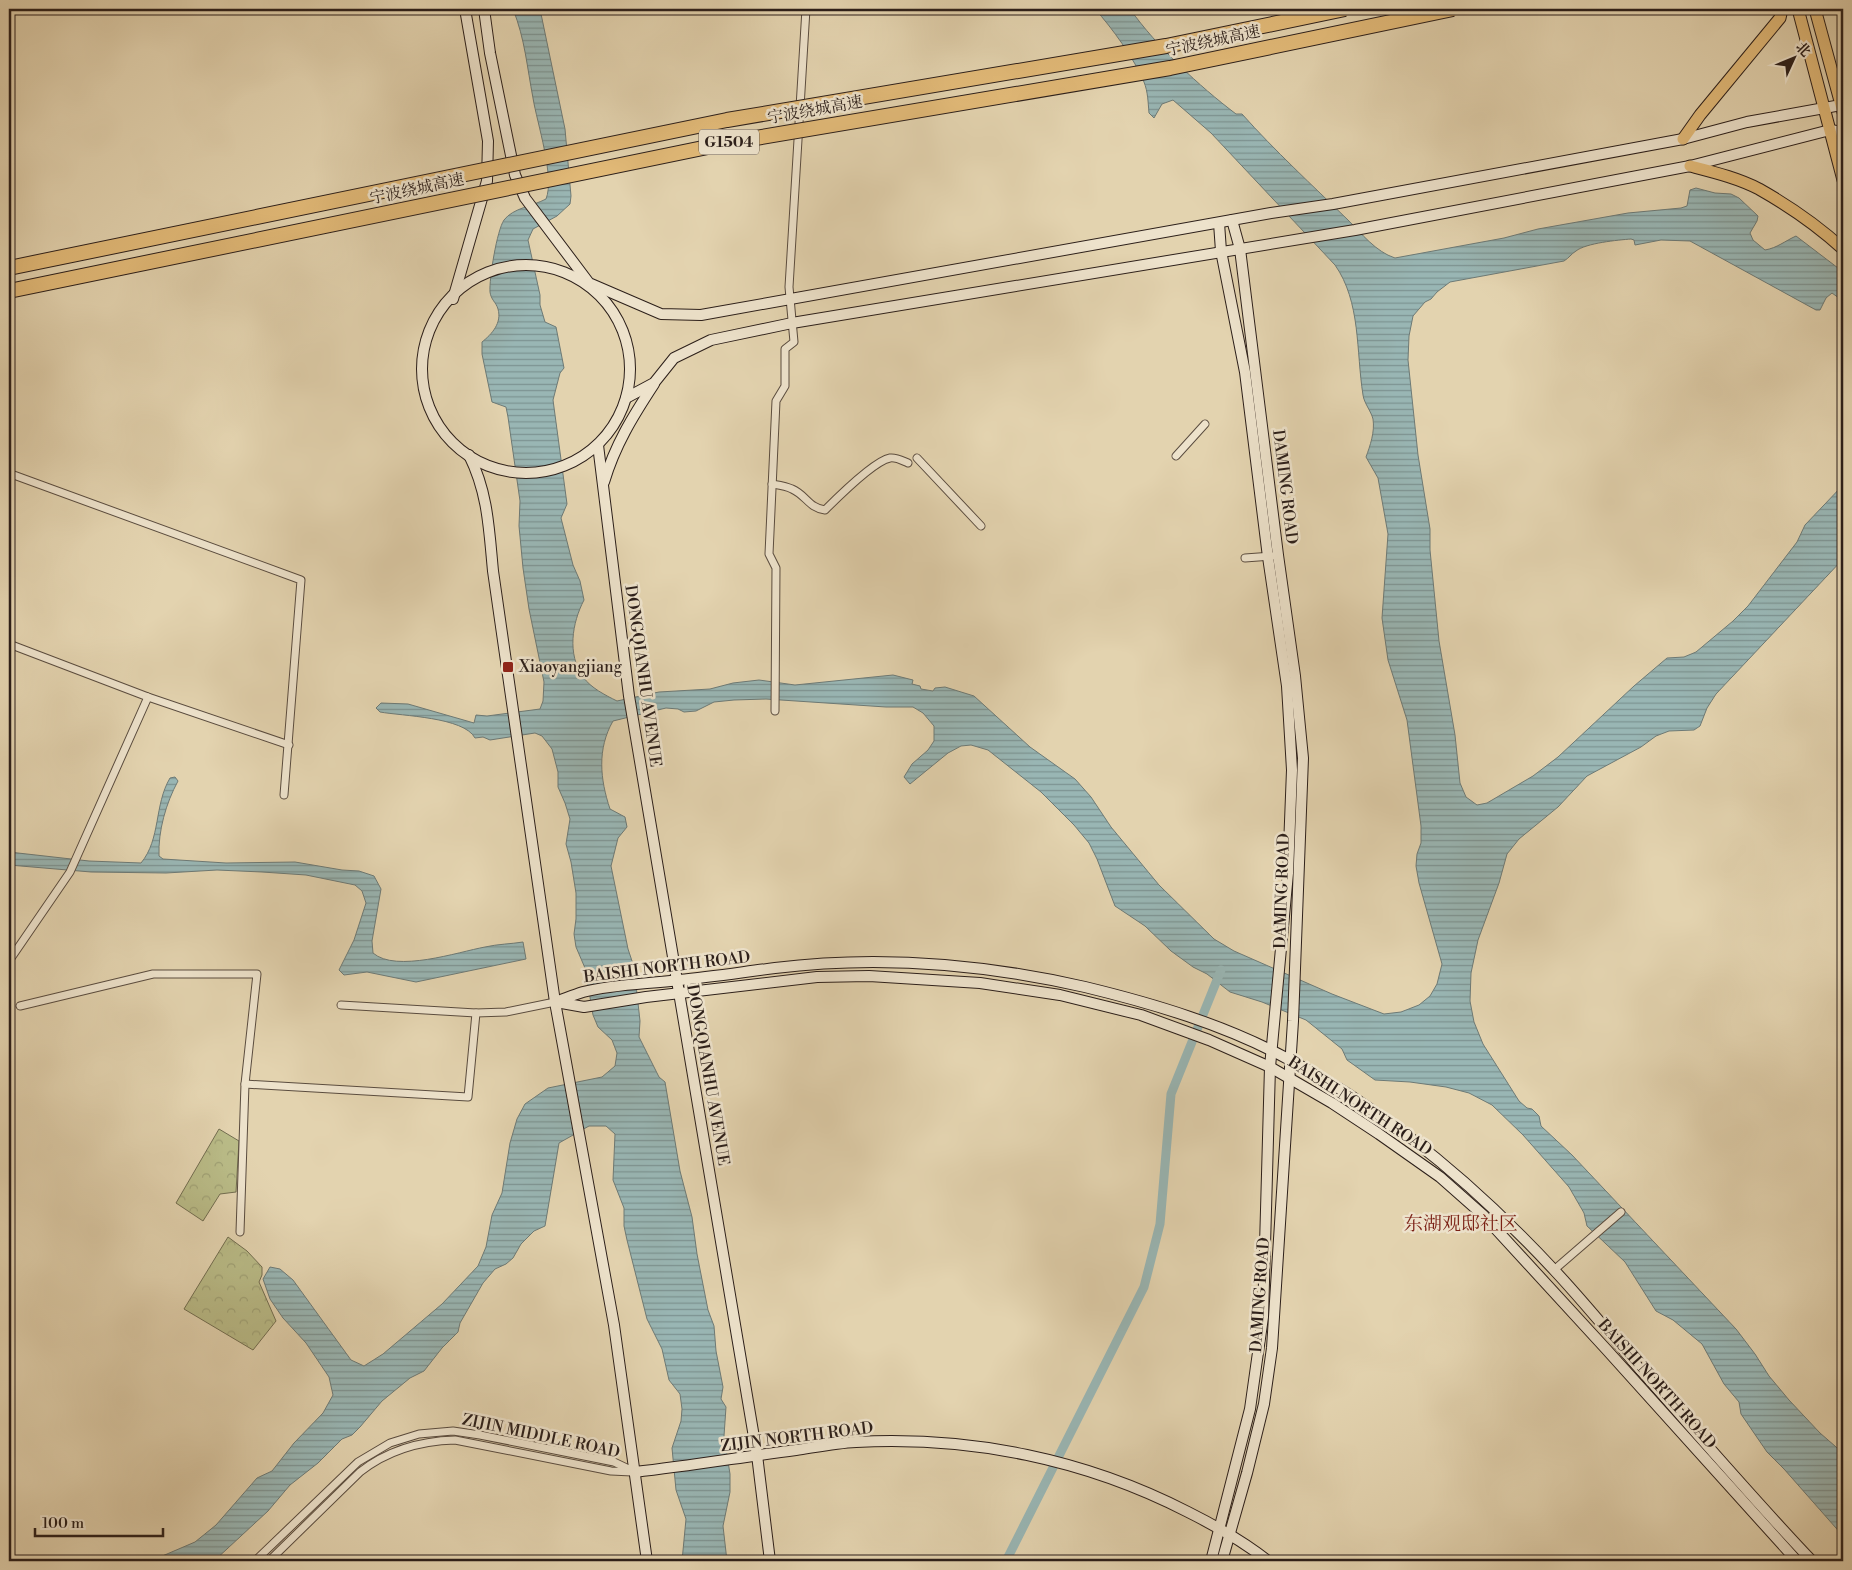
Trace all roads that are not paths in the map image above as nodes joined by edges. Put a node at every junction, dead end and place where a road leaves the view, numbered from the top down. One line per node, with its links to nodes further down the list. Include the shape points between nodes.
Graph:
1 (466, 9): 25 (main road, via 488,140 487,181)
2 (484, 9): 22 (main road, via 515,176 525,198)
3 (806, 9): 24 (street)
4 (1345, 9): 21 (highway, 宁波绕城高速 / G1504, bridge, via 1166,46 727,120)
5 (1452, 9): 23 (highway, 宁波绕城高速 / G1504, bridge, via 1170,68 732,142)
6 (1782, 9): 13 (main road, via 1780,18)
7 (1798, 9): 9 (main road)
8 (1815, 9): 10 (main road)
9 (1825, 109): 10 (main road); 11 (main road); 13 (main road, via 1747,122)
10 (1842, 109)
11 (1830, 130): 12 (main road); 14 (main road); 15 (main road)
12 (1843, 132)
13 (1682, 140): 16 (main road)
14 (1690, 166): 18 (main road); 19 (main road, via 1758,189 1820,228)
15 (1843, 180)
16 (1232, 220): 17 (main road); 18 (main road, DAMING ROAD)
17 (1219, 223): 20 (main road, DAMING ROAD); 24 (main road)
18 (1240, 249): 20 (main road); 39 (main road, DAMING ROAD)
19 (1843, 249)
20 (1221, 251): 26 (main road); 39 (main road, DAMING ROAD, via 1245,372)
21 (9, 268)
22 (589, 283): 24 (main road, via 661,314 701,315); 25 (main road, via 545,264 513,266 482,276); 28 (main road, via 620,320 630,358)
23 (9, 291)
24 (789, 298): 26 (street)
25 (453, 299): 31 (main road, via 436,322 421,352 420,385 432,418 450,440)
26 (792, 323): 27 (main road, via 711,340 674,358); 36 (street, via 794,342 785,348 785,386 776,400)
27 (654, 383): 28 (main road); 37 (main road, via 627,425 612,456)
28 (626, 398): 30 (main road, via 614,424)
29 (1205, 424): 32 (street)
30 (598, 445): 31 (main road, via 570,465 535,474 504,471); 37 (main road, DONGQIANHU AVENUE)
31 (469, 455): 49 (main road, via 487,508 493,571)
32 (1176, 456)
33 (916, 458): 38 (street)
34 (908, 464): 36 (street, via 890,458 878,463 825,510 816,508 792,488)
35 (9, 480): 44 (street, via 11,474 301,580)
36 (772, 484): 43 (street, via 769,554 776,568)
37 (602, 488): 47 (main road, DONGQIANHU AVENUE, via 629,696)
38 (981, 526)
39 (1273, 556): 40 (street); 53 (main road, DAMING ROAD, via 1292,770 1288,873); 54 (main road, DAMING ROAD, via 1295,676 1303,758)
40 (1245, 558)
41 (9, 644): 42 (street)
42 (148, 697): 44 (street); 46 (street, via 70,872)
43 (775, 710)
44 (288, 745): 45 (street)
45 (284, 795)
46 (9, 961)
47 (677, 981): 48 (main road, DONGQIANHU AVENUE); 49 (main road, BAISHI NORTH ROAD, via 583,992); 53 (main road, BAISHI NORTH ROAD, via 814,963 880,962 988,970 1057,981 1134,999 1178,1012)
48 (680, 994): 49 (main road, BAISHI NORTH ROAD, via 584,1007); 55 (main road, BAISHI NORTH ROAD, via 762,982 869,976 1018,988 1141,1015); 61 (main road, DONGQIANHU AVENUE)
49 (554, 1002): 52 (street, via 506,1012); 62 (main road, via 614,1324)
50 (341, 1005): 52 (street)
51 (20, 1006): 57 (street, via 153,974 257,974)
52 (476, 1013): 57 (street, via 468,1097)
53 (1272, 1051): 54 (main road, BAISHI NORTH ROAD); 55 (main road, DAMING ROAD)
54 (1290, 1060): 56 (main road, DAMING ROAD); 60 (main road, BAISHI NORTH ROAD, via 1362,1103 1419,1145 1488,1204)
55 (1270, 1067): 56 (main road, BAISHI NORTH ROAD); 63 (main road, DAMING ROAD, via 1263,1318 1250,1409)
56 (1289, 1077): 64 (main road, DAMING ROAD, via 1272,1348 1264,1404); 72 (main road, BAISHI NORTH ROAD, via 1440,1177 1483,1215)
57 (244, 1084): 59 (street)
58 (1620, 1212): 60 (street)
59 (240, 1232)
60 (1554, 1270): 73 (main road, BAISHI NORTH ROAD)
61 (757, 1455): 62 (main road, ZIJIN NORTH ROAD); 63 (main road, ZIJIN NORTH ROAD, via 854,1442 974,1445 1084,1469 1135,1487); 68 (main road, DONGQIANHU AVENUE)
62 (635, 1472): 65 (street, ZIJIN MIDDLE ROAD, via 614,1462 480,1435 454,1431 419,1434 390,1443 358,1462); 66 (street, ZIJIN MIDDLE ROAD, via 611,1471 455,1440 411,1446 388,1454 360,1472); 67 (main road)
63 (1220, 1528): 64 (main road, ZIJIN NORTH ROAD); 69 (main road, DAMING ROAD)
64 (1230, 1534): 70 (main road, DAMING ROAD); 71 (main road, ZIJIN NORTH ROAD)
65 (255, 1561)
66 (269, 1561)
67 (647, 1561)
68 (770, 1561)
69 (1210, 1561)
70 (1222, 1561)
71 (1268, 1561)
72 (1796, 1561)
73 (1812, 1561)

